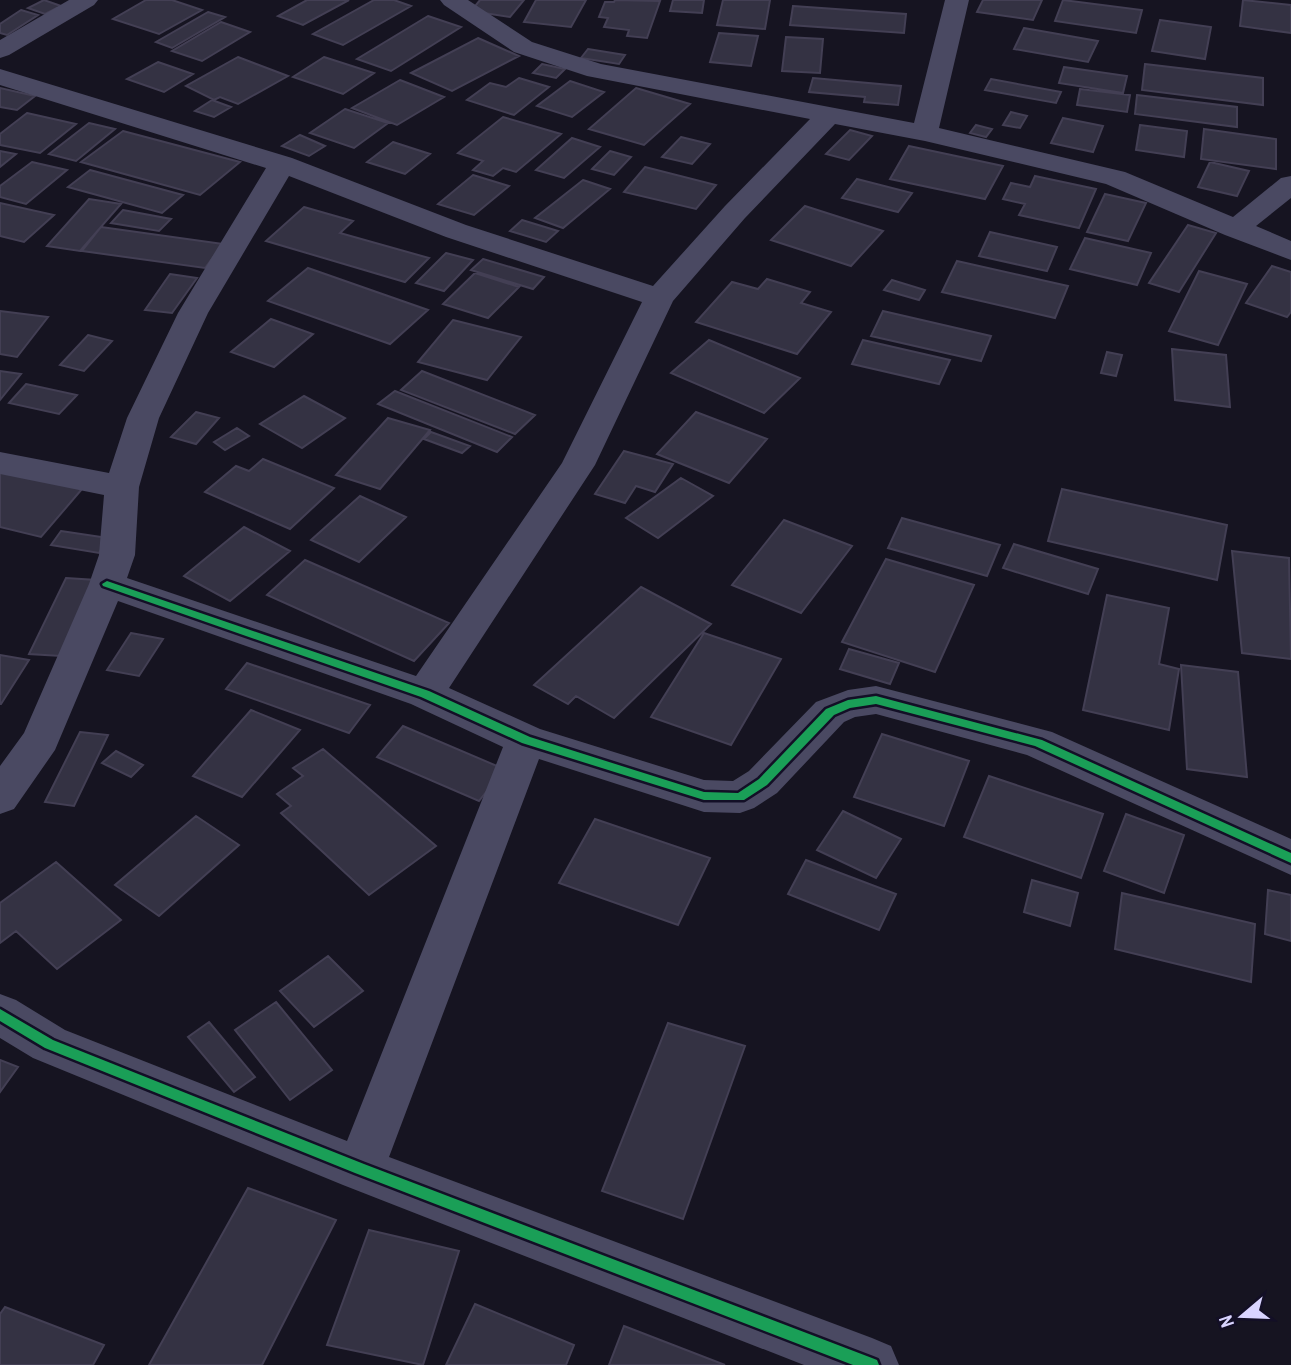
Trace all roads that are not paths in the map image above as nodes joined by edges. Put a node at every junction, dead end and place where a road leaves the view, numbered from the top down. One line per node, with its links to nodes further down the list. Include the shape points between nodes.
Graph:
1 (86, 0): 4 (street)
2 (452, 0): 6 (street, via 523,47 596,71)
3 (957, 0): 7 (street)
4 (0, 50)
5 (0, 77): 8 (street)
6 (828, 116): 7 (street); 12 (street)
7 (925, 132): 10 (street, via 1115,178)
8 (282, 164): 12 (street, via 456,231); 14 (street, via 193,313 143,418)
9 (1291, 184): 10 (street)
10 (1235, 229): 11 (street)
11 (1291, 251)
12 (659, 298): 16 (street, via 578,465)
13 (0, 463): 14 (street)
14 (122, 487): 15 (street, via 117,555)
15 (107, 584): 16 (street); 18 (street, via 41,739)
16 (425, 694): 17 (street)
17 (526, 740): 19 (street, via 704,796 740,797 763,782 830,712 876,700 1038,743); 21 (street)
18 (0, 798)
19 (1291, 859)
20 (0, 1014): 21 (street, via 49,1044)
21 (360, 1169): 22 (street)
22 (872, 1365)

